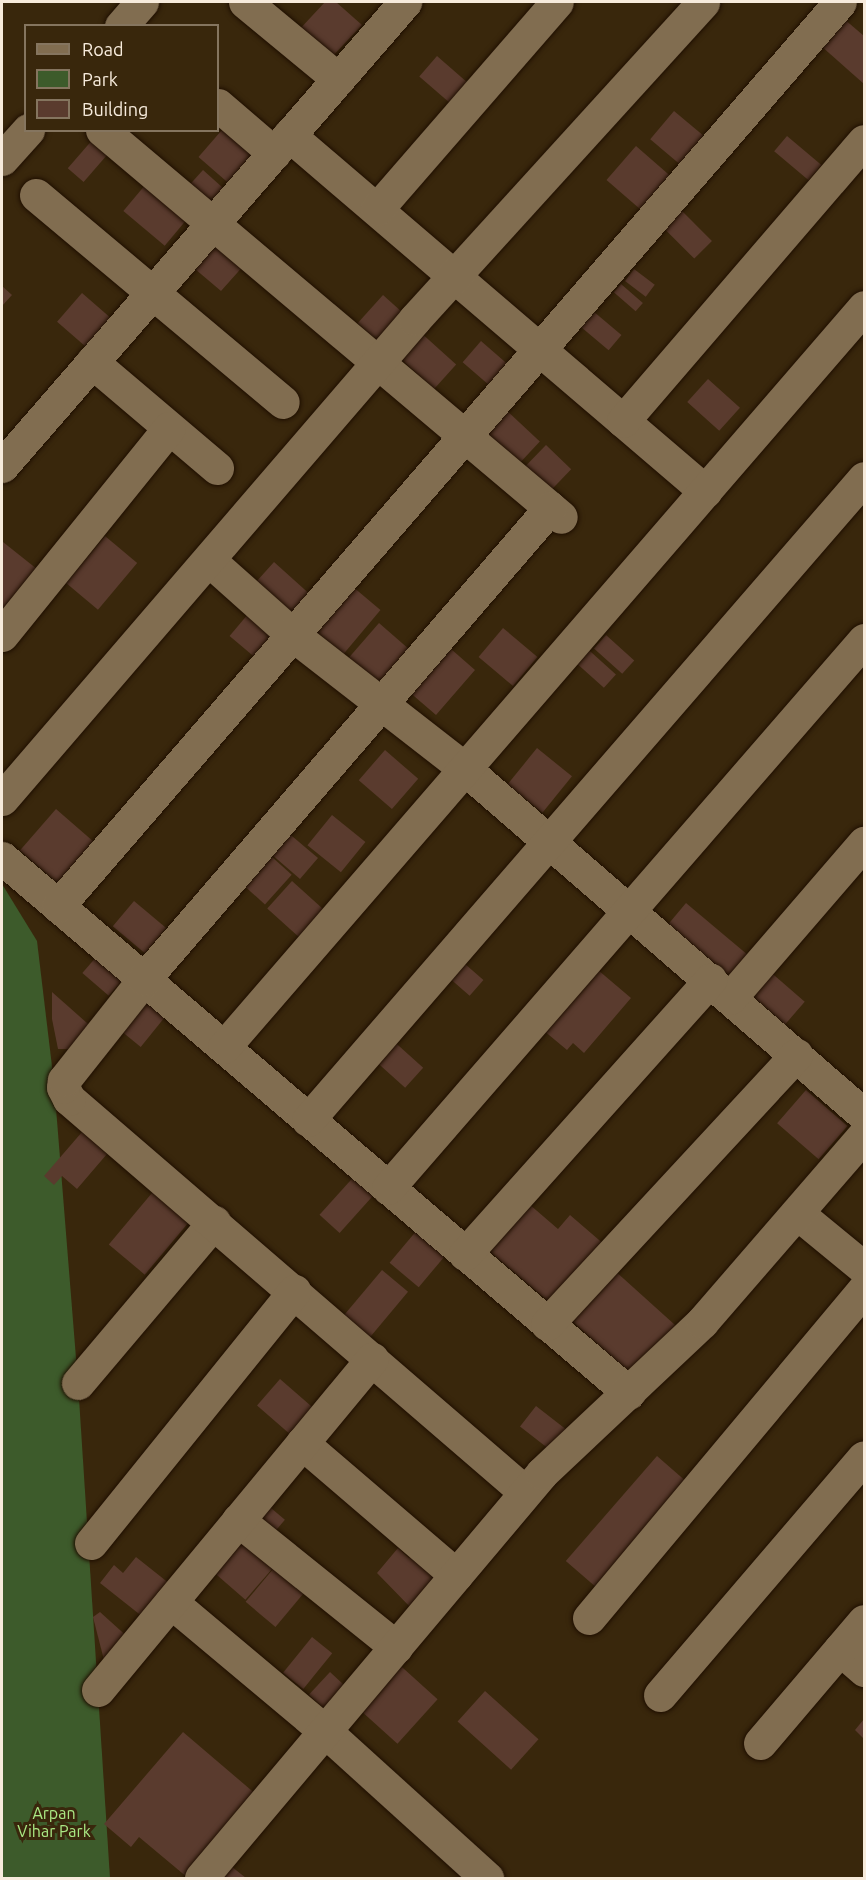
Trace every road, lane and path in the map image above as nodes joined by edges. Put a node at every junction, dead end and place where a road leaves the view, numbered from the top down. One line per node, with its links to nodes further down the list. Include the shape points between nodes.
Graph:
1 (142, 2): 9 (street)
2 (245, 2): 10 (street)
3 (404, 2): 10 (street)
4 (557, 2): 18 (street)
5 (703, 2): 20 (street)
6 (840, 2): 23 (street)
7 (858, 2): 8 (street)
8 (864, 8)
9 (123, 24)
10 (338, 79): 15 (street)
11 (219, 106): 15 (street)
12 (26, 132): 16 (street)
13 (104, 132): 19 (street)
14 (864, 141): 27 (street)
15 (281, 144): 18 (street); 19 (street)
16 (2, 159)
17 (36, 195): 21 (street)
18 (377, 209): 20 (street)
19 (213, 223): 21 (street); 24 (street)
20 (454, 276): 23 (street); 24 (street)
21 (151, 295): 25 (street); 26 (street)
22 (864, 307): 33 (street)
23 (539, 349): 27 (street); 29 (street)
24 (380, 361): 29 (street); 34 (street)
25 (92, 362): 28 (street); 30 (street)
26 (283, 402)
27 (623, 421): 33 (street)
28 (169, 428): 31 (street); 35 (street)
29 (465, 435): 36 (street); 38 (street, via 555,513)
30 (2, 466)
31 (217, 468)
32 (864, 478): 41 (street)
33 (705, 491): 39 (street)
34 (210, 561): 36 (street); 40 (street)
35 (2, 635)
36 (292, 635): 38 (street); 44 (street)
37 (864, 640): 45 (street)
38 (382, 702): 39 (street); 46 (street)
39 (465, 769): 41 (street); 48 (street)
40 (2, 799)
41 (550, 841): 45 (street); 51 (street)
42 (864, 843): 47 (street)
43 (2, 858): 44 (street)
44 (58, 906): 46 (street)
45 (630, 910): 47 (street); 53 (street)
46 (144, 980): 48 (street); 55 (street, via 63,1080 63,1091)
47 (720, 989): 49 (street); 56 (street)
48 (224, 1047): 51 (street)
49 (795, 1055): 50 (street); 60 (street)
50 (864, 1115)
51 (308, 1120): 53 (street)
52 (864, 1135): 54 (street)
53 (388, 1188): 56 (street)
54 (797, 1213): 57 (street); 63 (street, via 702,1322)
55 (214, 1222): 59 (street); 62 (street)
56 (465, 1254): 60 (street)
57 (864, 1268)
58 (864, 1289): 71 (street)
59 (294, 1292): 61 (street); 68 (street)
60 (548, 1324): 63 (street)
61 (372, 1359): 64 (street); 66 (street)
62 (78, 1383)
63 (628, 1393): 66 (street)
64 (302, 1443): 67 (street); 69 (street)
65 (864, 1456): 77 (street)
66 (525, 1492): 69 (street)
67 (238, 1520): 70 (street); 73 (street)
68 (91, 1543)
69 (456, 1575): 73 (street)
70 (171, 1602): 76 (street); 78 (street)
71 (589, 1618)
72 (864, 1621): 74 (street)
73 (396, 1647): 78 (street)
74 (840, 1649): 75 (street); 79 (street)
75 (864, 1670)
76 (98, 1690)
77 (660, 1695)
78 (325, 1731): 80 (street); 81 (street)
79 (760, 1743)
80 (201, 1878)
81 (487, 1878)

